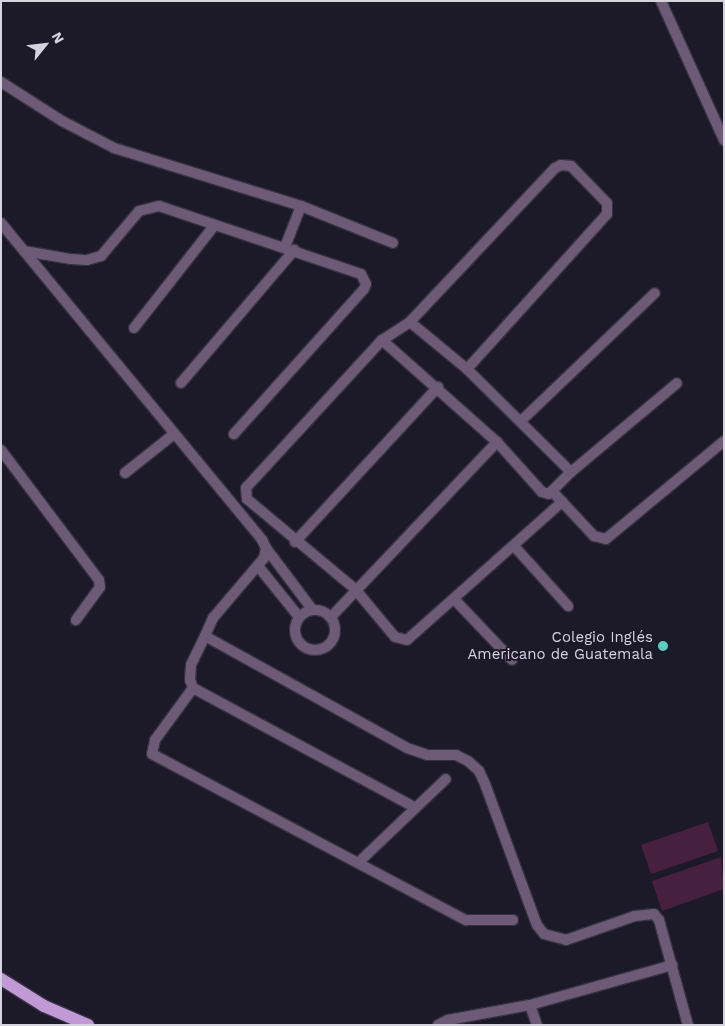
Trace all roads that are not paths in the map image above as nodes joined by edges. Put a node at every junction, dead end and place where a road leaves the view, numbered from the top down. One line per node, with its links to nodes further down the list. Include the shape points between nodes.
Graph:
1 (661, 1): 3 (street)
2 (1, 82): 4 (street, via 62,121 114,148)
3 (724, 140)
4 (301, 206): 7 (street); 8 (street)
5 (1, 223): 9 (street)
6 (214, 226): 8 (street); 9 (street, via 152,206 139,211 100,256 87,260 71,259); 12 (street)
7 (394, 243)
8 (290, 249): 16 (street); 20 (street, via 361,274 366,284)
9 (24, 251): 19 (street)
10 (655, 293): 18 (street)
11 (410, 322): 13 (street); 14 (street); 14 (street, via 555,168 571,166 607,203 607,214)
12 (134, 328)
13 (382, 340): 17 (street); 28 (street, via 246,488 245,495 251,504)
14 (467, 369): 18 (street)
15 (677, 382): 24 (street)
16 (181, 384)
17 (438, 387): 22 (street); 28 (street)
18 (522, 422): 24 (street)
19 (174, 434): 25 (street); 30 (street)
20 (234, 434)
21 (724, 441): 27 (street, via 606,539 594,536)
22 (497, 442): 26 (street, via 542,492); 32 (street)
23 (1, 450): 38 (street, via 99,580 100,587)
24 (572, 472): 26 (street)
25 (125, 473)
26 (552, 491): 27 (street)
27 (562, 502): 29 (street)
28 (295, 542): 32 (street)
29 (514, 546): 33 (street); 34 (street)
30 (266, 548): 31 (street); 35 (street)
31 (258, 566): 36 (street); 39 (street, via 214,618)
32 (355, 589): 33 (street, via 401,640 412,637); 37 (street)
33 (454, 599): 40 (street)
34 (568, 606)
35 (312, 609): 36 (street); 37 (street)
36 (300, 617): 37 (street, via 295,634 298,642 314,651 323,649 335,636)
37 (331, 617)
38 (76, 620)
39 (205, 636): 41 (street, via 191,665); 46 (street, via 407,748 427,755 456,756 468,761 479,771 485,784 537,925 544,934 566,940 635,916 654,914 659,920)
40 (512, 660)
41 (193, 688): 43 (street); 44 (street, via 155,740 152,754)
42 (446, 779): 43 (street)
43 (416, 808): 44 (street)
44 (359, 862): 45 (street, via 466,920)
45 (513, 920)
46 (672, 965): 48 (street); 52 (street)
47 (1, 979): 49 (main road, via 44,1006)
48 (530, 1005): 50 (street, via 448,1020); 51 (street)
49 (88, 1025)
50 (438, 1025)
51 (537, 1025)
52 (688, 1025)

